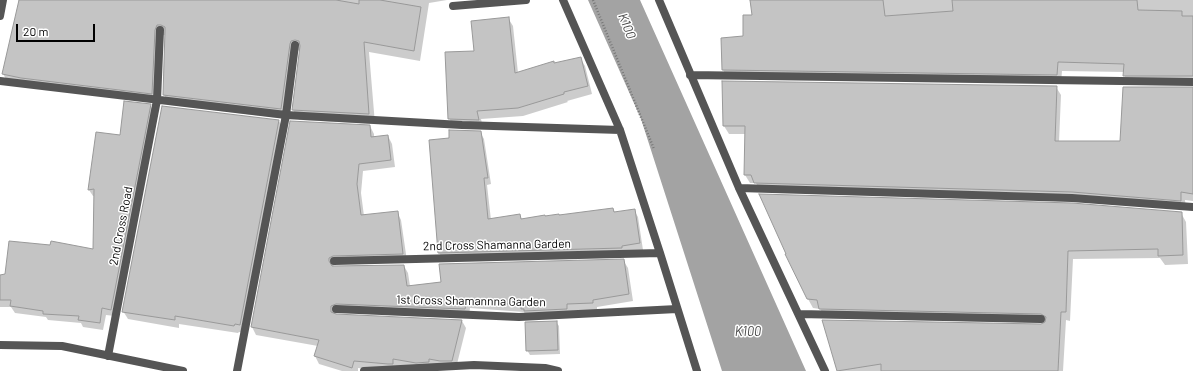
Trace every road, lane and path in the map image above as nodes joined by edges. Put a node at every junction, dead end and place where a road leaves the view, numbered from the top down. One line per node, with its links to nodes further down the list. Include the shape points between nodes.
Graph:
1 (3, 0): 7 (street)
2 (526, 0): 6 (street)
3 (563, 0): 15 (street)
4 (593, 0): 16 (path)
5 (659, 0): 10 (street)
6 (453, 6)
7 (0, 16)
8 (160, 30): 13 (street, 2nd Cross Road)
9 (295, 45): 14 (street)
10 (690, 75): 12 (street); 17 (street)
11 (0, 81): 13 (street)
12 (1193, 82)
13 (157, 100): 14 (street); 26 (street, 2nd Cross Road)
14 (286, 115): 15 (street, via 462,125); 28 (street)
15 (620, 130): 19 (street)
16 (654, 149)
17 (739, 188): 18 (street, via 1072,198); 23 (street)
18 (1193, 207)
19 (660, 253): 20 (street, 2nd Cross Shamanna Garden); 22 (street)
20 (334, 261)
21 (336, 309): 22 (street, 1st Cross Shamannna Garden, via 519,317)
22 (677, 309): 31 (street)
23 (799, 314): 24 (street); 32 (street)
24 (1041, 319)
25 (0, 345): 26 (street, via 62,346)
26 (108, 356): 27 (street)
27 (183, 371)
28 (237, 371)
29 (364, 371): 30 (street, via 474,365 546,368)
30 (558, 371)
31 (697, 371)
32 (825, 371)

